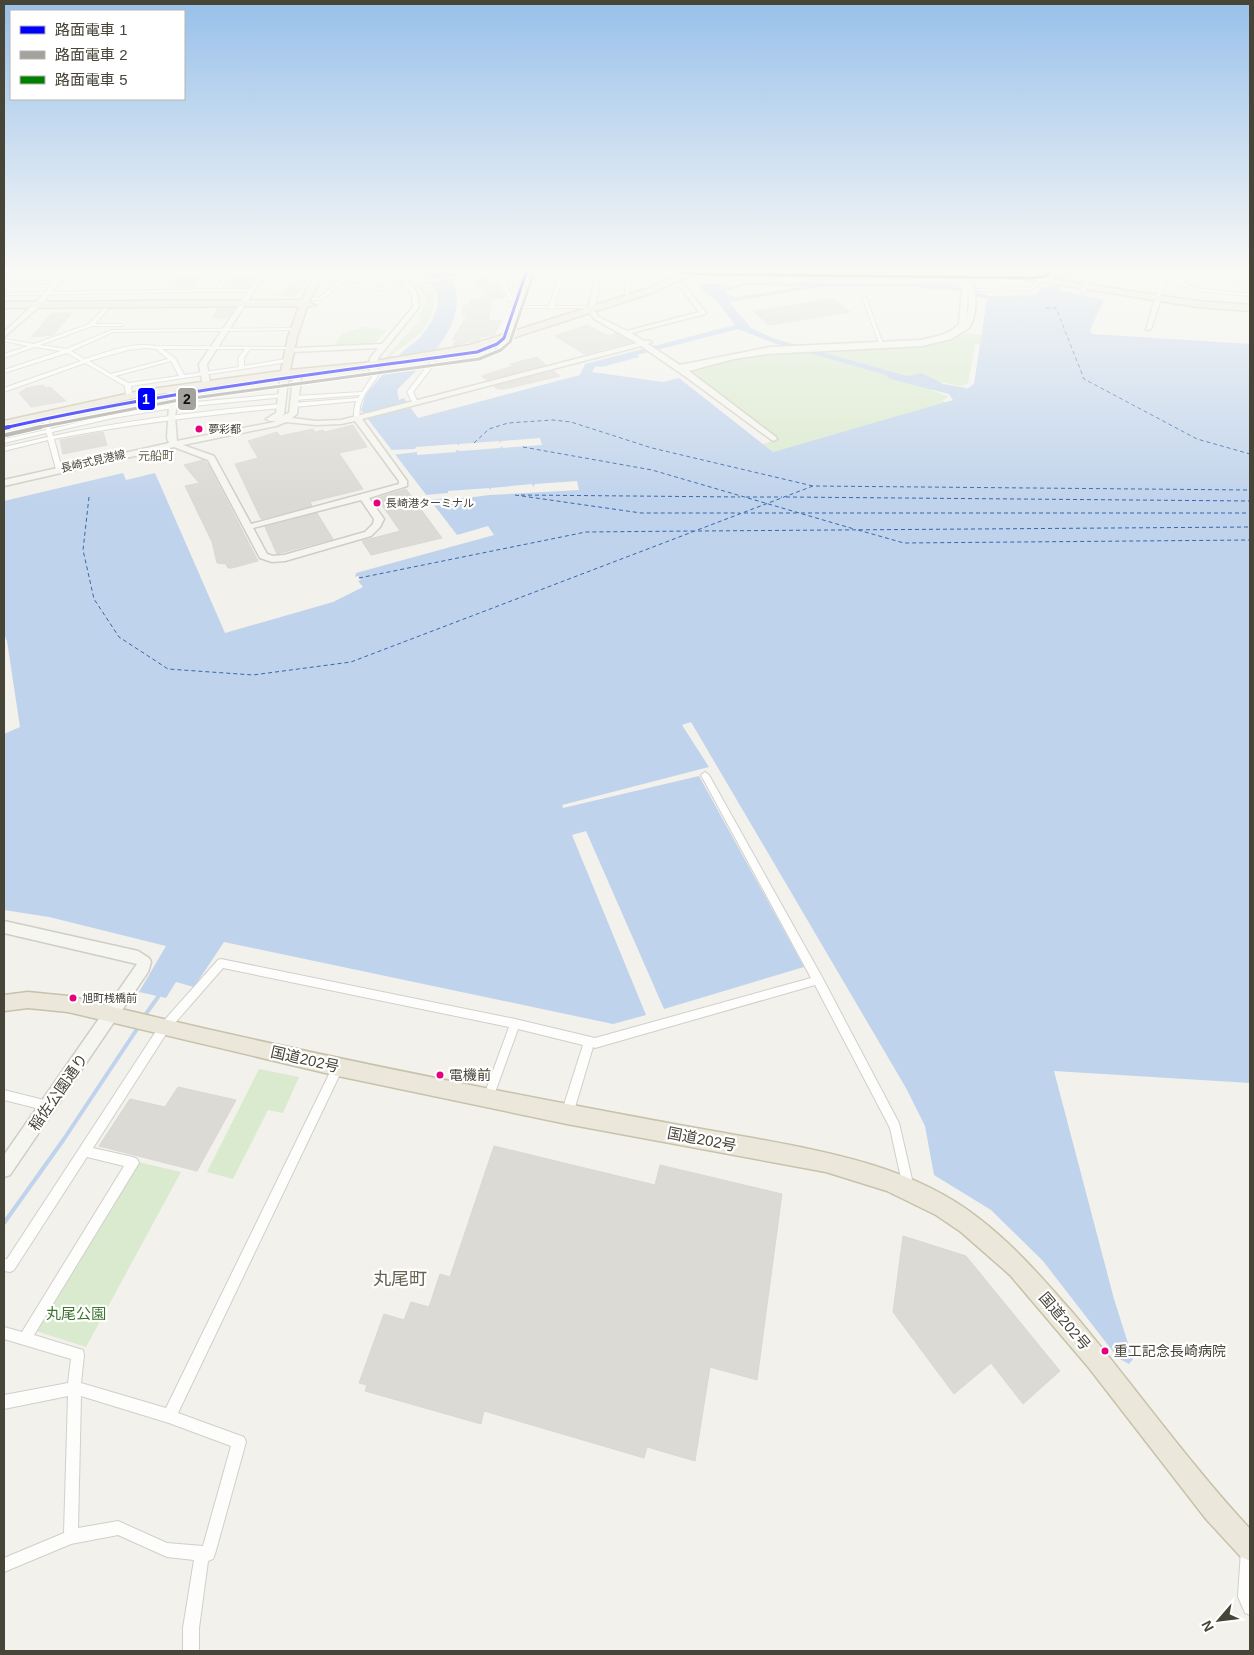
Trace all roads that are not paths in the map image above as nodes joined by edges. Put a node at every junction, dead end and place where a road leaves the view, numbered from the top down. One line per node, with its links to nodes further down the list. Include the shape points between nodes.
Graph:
1 (29, 347): 21 (street)
2 (47, 347): 19 (street)
3 (77, 347): 19 (street)
4 (110, 347): 20 (street)
5 (135, 347): 20 (street)
6 (157, 347): 22 (street)
7 (170, 347): 16 (street)
8 (346, 347): 18 (street)
9 (382, 347): 27 (street, via 374,358)
10 (389, 347): 27 (street, via 381,356)
11 (475, 347): 23 (highway)
12 (500, 347): 23 (highway, via 467,356)
13 (650, 347): 43 (street)
14 (651, 347): 28 (street)
15 (806, 347): 28 (street, via 732,355)
16 (213, 348): 17 (street); 30 (street, via 203,364)
17 (248, 348): 18 (street); 26 (street, via 240,358)
18 (292, 349): 24 (highway); 32 (highway)
19 (66, 351): 25 (street); 29 (street)
20 (113, 351): 25 (street)
21 (4, 356)
22 (173, 358): 31 (street); 33 (street)
23 (435, 358): 27 (highway); 27 (highway, via 395,361); 43 (street, via 410,392)
24 (286, 361): 26 (street); 34 (highway)
25 (86, 362): 31 (street); 37 (street)
26 (242, 367): 30 (street)
27 (380, 368): 32 (highway); 40 (street)
28 (683, 370): 53 (street)
29 (4, 372)
30 (203, 373): 33 (street); 35 (street)
31 (112, 375): 36 (street)
32 (296, 375): 34 (highway); 42 (street)
33 (182, 376): 36 (street)
34 (284, 377): 35 (highway); 39 (street); 41 (highway)
35 (206, 384): 41 (highway)
36 (128, 385): 38 (street)
37 (4, 390)
38 (129, 396): 41 (highway); 49 (highway)
39 (282, 396): 41 (street); 44 (street)
40 (361, 396): 42 (street); 46 (street, via 356,411)
41 (171, 398): 45 (street); 50 (highway)
42 (294, 402): 48 (street, via 293,414)
43 (412, 404): 46 (street)
44 (281, 406): 45 (street); 47 (street, via 280,414)
45 (170, 416): 52 (street); 55 (street)
46 (361, 417): 48 (street, via 326,423); 60 (street, via 404,483 398,488)
47 (275, 418): 48 (street); 55 (street, 長崎式見港線)
48 (285, 420): 55 (street, 長崎式見港線, via 265,427)
49 (4, 424)
50 (46, 425): 51 (highway); 52 (street); 54 (street)
51 (4, 432)
52 (49, 438): 56 (street); 57 (street)
53 (773, 439)
54 (4, 441)
55 (173, 441): 57 (street, 長崎式見港線); 61 (street, via 211,458)
56 (4, 449)
57 (59, 465): 58 (street, 長崎式見港線); 59 (street, 長崎式見港線)
58 (4, 476)
59 (4, 483)
60 (364, 497): 61 (street); 61 (street, via 379,518 368,534 285,558 272,560 263,556)
61 (248, 527)
62 (705, 775): 64 (street)
63 (4, 927): 66 (street, 稲佐公園通り, via 144,962)
64 (818, 980): 69 (street, via 595,1043); 77 (street, via 895,1127)
65 (4, 1003): 66 (highway, 国道202号, via 50,1001)
66 (117, 1016): 68 (highway, 国道202号); 73 (street, 稲佐公園通り)
67 (515, 1024): 68 (street, via 221,963); 69 (street); 72 (street)
68 (158, 1026): 70 (highway, 国道202号); 75 (street)
69 (589, 1042): 74 (street)
70 (338, 1067): 72 (highway, 国道202号); 83 (street)
71 (4, 1095): 73 (street)
72 (488, 1099): 74 (highway, 国道202号)
73 (48, 1106): 76 (street, 稲佐公園通り)
74 (567, 1114): 77 (highway, 国道202号, via 826,1162 863,1171)
75 (84, 1151): 78 (street); 80 (street, via 133,1163)
76 (4, 1169)
77 (909, 1189): 85 (highway, 国道202号, via 944,1207 988,1238 1028,1277 1189,1479)
78 (6, 1269)
79 (4, 1332): 80 (street)
80 (25, 1338): 81 (street, via 78,1355)
81 (75, 1388): 82 (street); 83 (street); 84 (street)
82 (4, 1402)
83 (169, 1416): 86 (street, via 240,1442 208,1554)
84 (71, 1537): 86 (street, via 118,1528 167,1550); 87 (street)
85 (1249, 1548): 88 (street, via 1245,1597)
86 (202, 1554): 89 (street, via 191,1628)
87 (4, 1565)
88 (1250, 1608)
89 (191, 1651)

